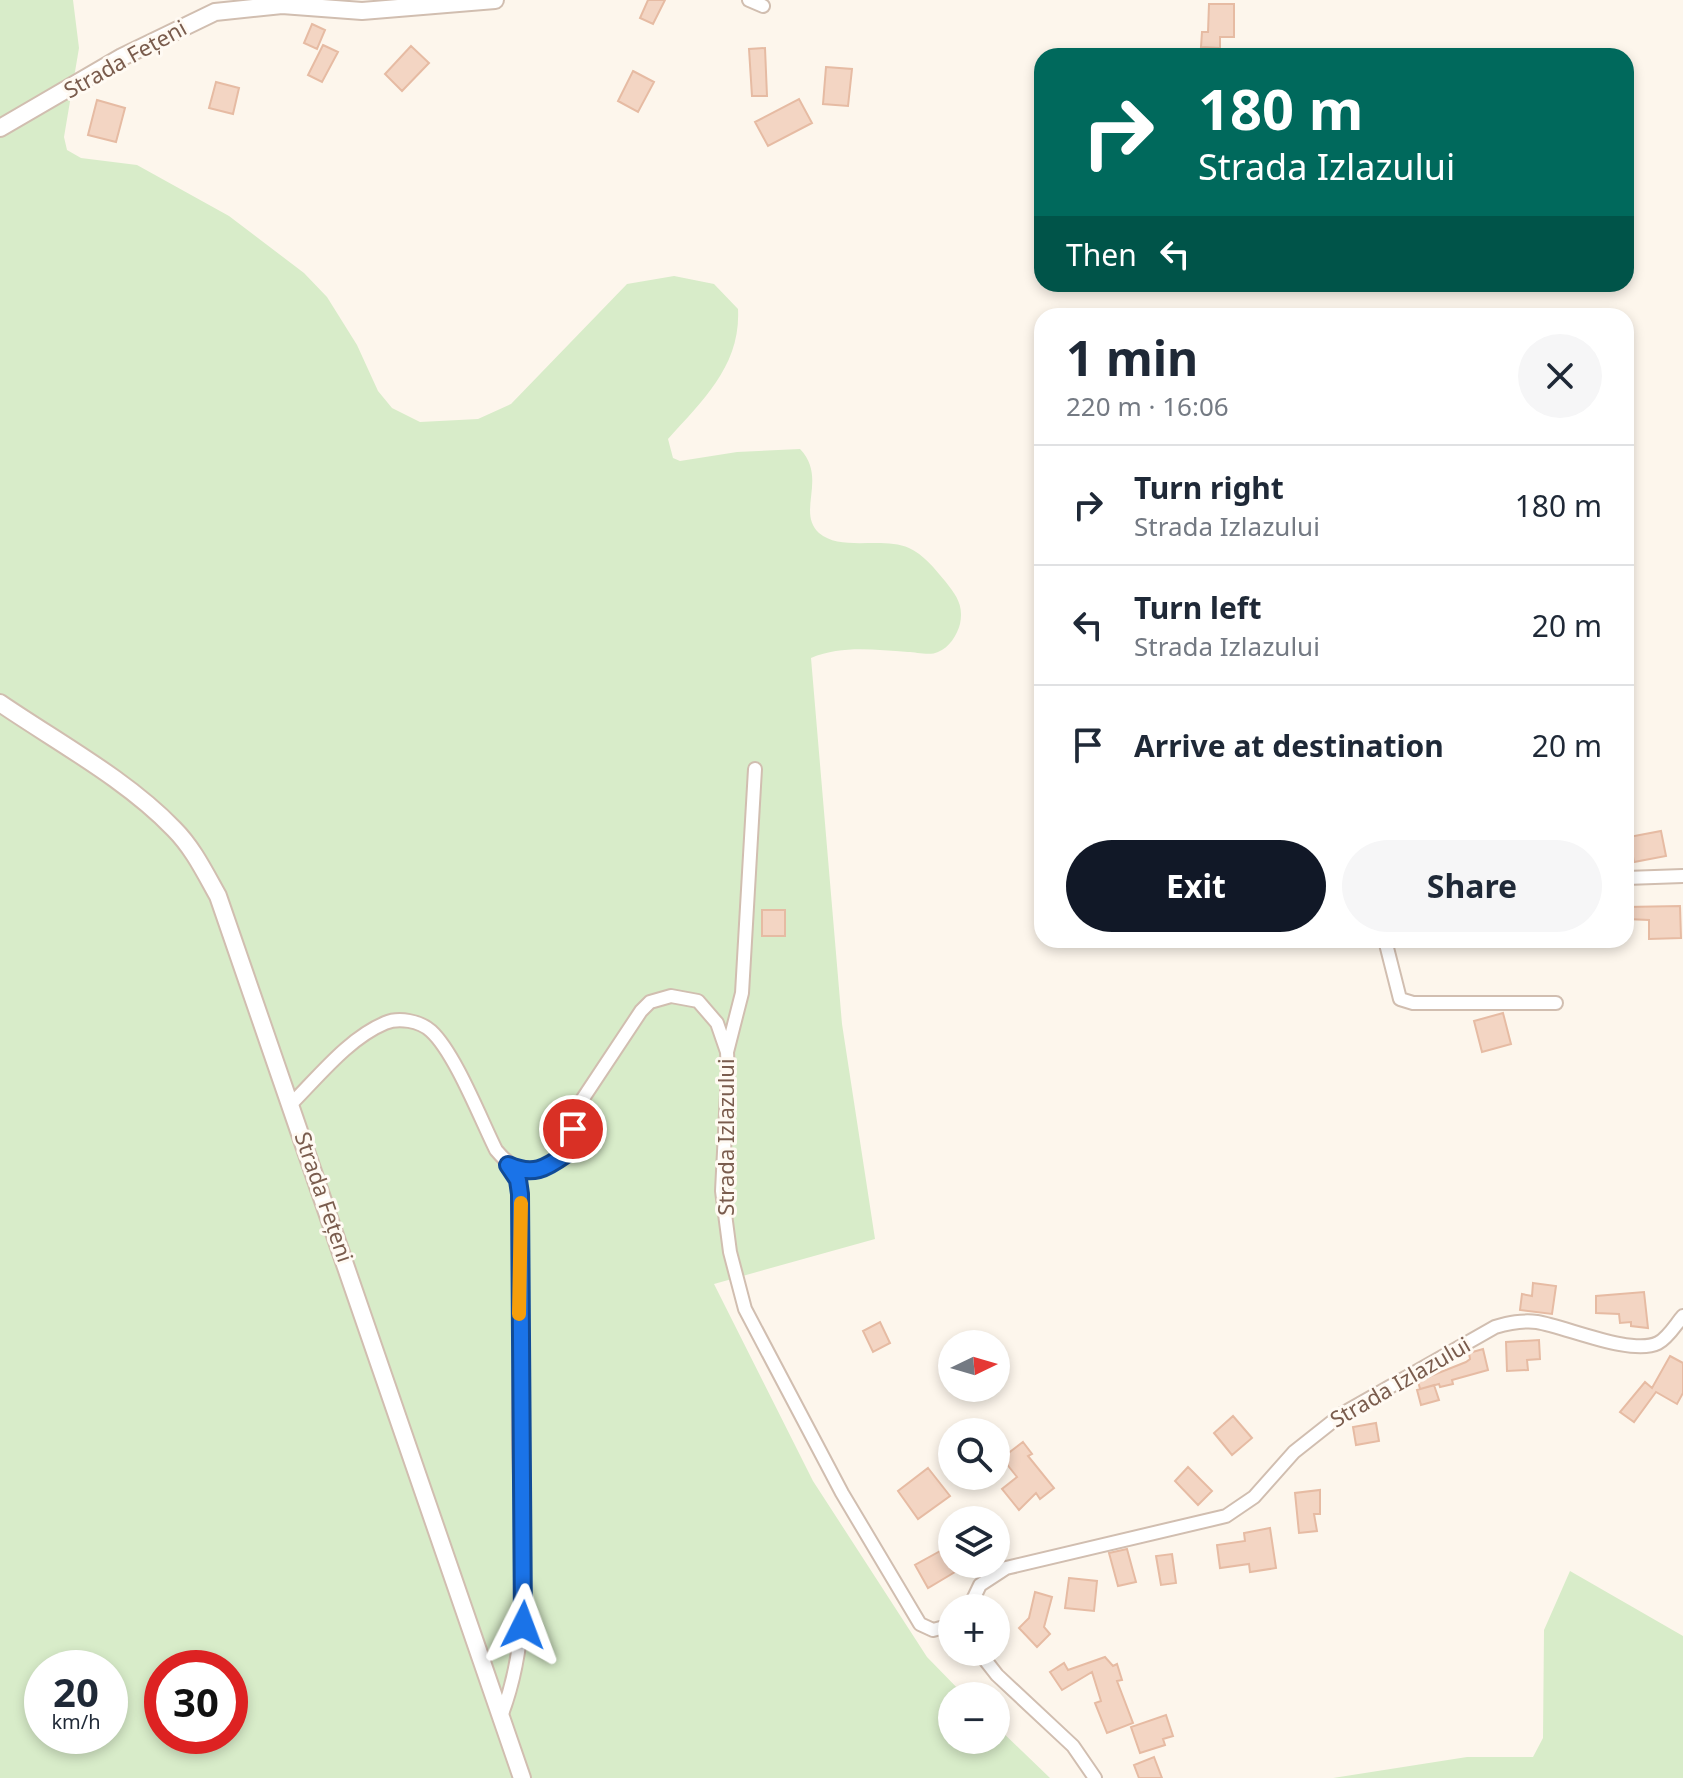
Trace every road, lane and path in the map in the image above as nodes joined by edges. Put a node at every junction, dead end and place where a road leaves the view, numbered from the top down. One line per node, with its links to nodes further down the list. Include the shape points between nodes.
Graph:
1 (495, 0): 4 (street, Strada Fețeni, via 362,11 282,5 215,12 122,57)
2 (749, 0): 3 (street)
3 (763, 6)
4 (0, 128)
5 (0, 703): 12 (street, Strada Fețeni, via 141,801 175,829 199,861 218,896)
6 (755, 769): 11 (street, via 742,993)
7 (1683, 876): 8 (street)
8 (1634, 878)
9 (1387, 948): 10 (street, via 1400,999)
10 (1556, 1003)
11 (727, 1052): 13 (street, Strada Izlazului, via 717,1023 698,1001 671,996 650,1002 580,1103 566,1154 538,1171 525,1173); 16 (street, Strada Izlazului, via 722,1191 745,1309 842,1493 920,1624)
12 (292, 1103): 13 (street, via 370,1031 388,1021 418,1023 446,1052); 18 (street, Strada Fețeni)
13 (508, 1165): 18 (street, via 520,1194 519,1474 525,1609)
14 (1683, 1316): 15 (street, Strada Izlazului, via 1658,1343 1648,1345 1628,1345 1536,1322 1495,1327 1342,1414 1294,1452 1243,1507 1204,1524 1006,1568 980,1585)
15 (976, 1594)
16 (938, 1629)
17 (990, 1666): 20 (street, via 1073,1746)
18 (500, 1719): 19 (street, Strada Fețeni)
19 (522, 1778)
20 (1095, 1778)

